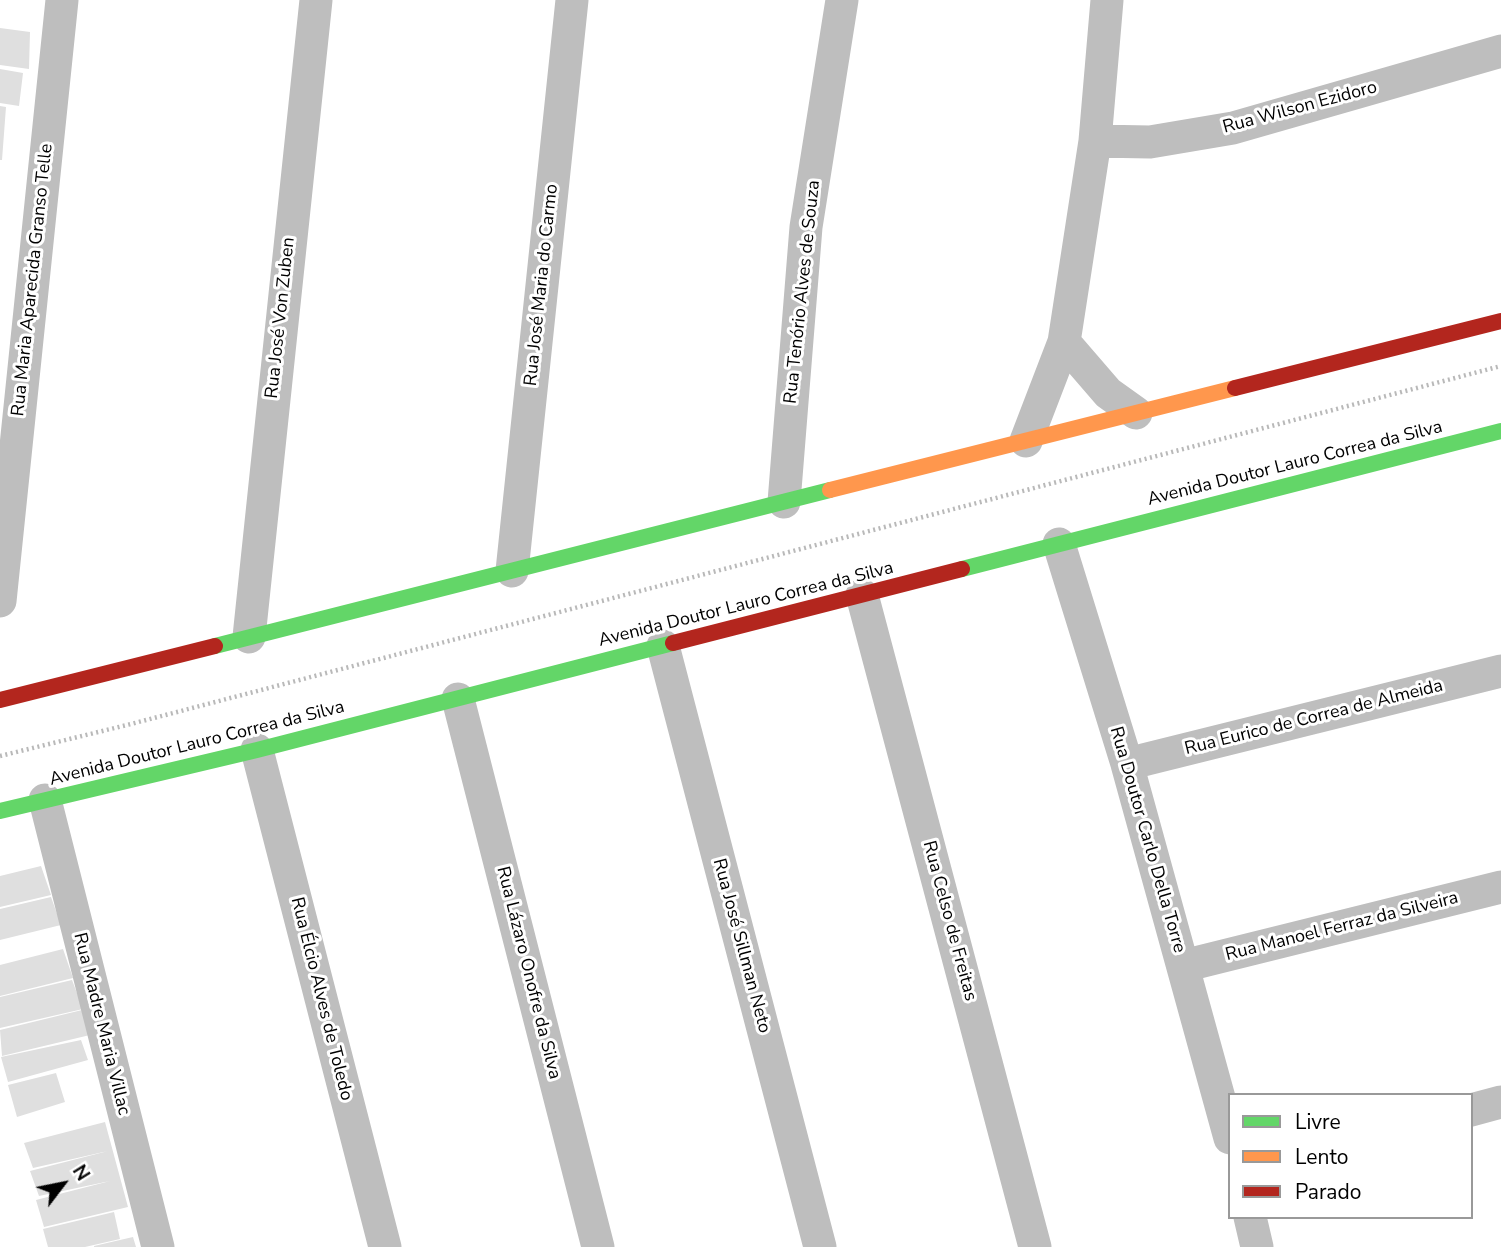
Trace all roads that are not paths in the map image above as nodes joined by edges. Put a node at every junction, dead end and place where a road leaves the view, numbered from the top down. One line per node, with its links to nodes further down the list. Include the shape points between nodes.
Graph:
1 (62, 0): 17 (street, Rua Maria Aparecida Granso Telle)
2 (316, 0): 18 (street, Rua José Von Zuben)
3 (572, 0): 15 (street, Rua José Maria do Carmo)
4 (842, 0): 13 (street, Rua Tenório Alves de Souza, via 806,227)
5 (1107, 0): 7 (street)
6 (1501, 51): 7 (street, Rua Wilson Ezidoro, via 1233,128 1150,142)
7 (1095, 141): 9 (street)
8 (1501, 321): 10 (main road)
9 (1063, 342): 10 (street, via 1108,393); 12 (street)
10 (1136, 413): 12 (main road)
11 (1501, 431): 14 (main road, Avenida Doutor Lauro Correa da Silva)
12 (1026, 440): 13 (main road)
13 (784, 502): 15 (main road)
14 (1059, 544): 16 (main road, Avenida Doutor Lauro Correa da Silva); 24 (street, Rua Doutor Carlo Della Torre)
15 (512, 570): 18 (main road)
16 (862, 595): 19 (main road, Avenida Doutor Lauro Correa da Silva); 37 (street, Rua Celso de Freitas)
17 (0, 601)
18 (248, 637): 22 (main road)
19 (663, 646): 21 (main road, Avenida Doutor Lauro Correa da Silva); 36 (street, Rua José Sillman Neto)
20 (1501, 671): 24 (street, Rua Eurico de Correa de Almeida)
21 (458, 699): 23 (main road, Avenida Doutor Lauro Correa da Silva); 35 (street, Rua Lázaro Onofre da Silva)
22 (0, 700)
23 (257, 750): 25 (main road, Avenida Doutor Lauro Correa da Silva); 34 (street, Rua Élcio Alves de Toledo)
24 (1127, 764): 28 (street, Rua Doutor Carlo Della Torre)
25 (45, 800): 26 (main road, Avenida Doutor Lauro Correa da Silva); 33 (street, Rua Madre Maria Villac)
26 (0, 811)
27 (1501, 887): 28 (street, Rua Manoel Ferraz da Silveira)
28 (1184, 966): 31 (street, Rua Doutor Carlo Della Torre)
29 (1501, 1102): 30 (street)
30 (1473, 1109)
31 (1228, 1131)
32 (1250, 1219): 38 (street)
33 (158, 1247)
34 (385, 1247)
35 (598, 1247)
36 (820, 1247)
37 (1035, 1247)
38 (1257, 1247)

